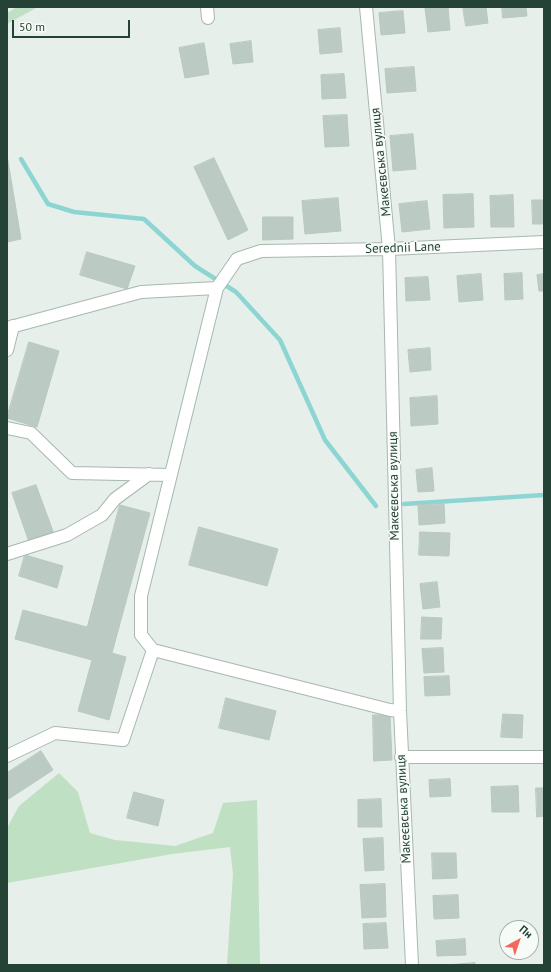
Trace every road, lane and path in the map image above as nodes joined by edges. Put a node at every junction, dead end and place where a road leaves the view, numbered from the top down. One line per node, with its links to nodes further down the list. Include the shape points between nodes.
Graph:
1 (366, 7): 3 (street, Макеєвська вулиця)
2 (544, 242): 3 (street, Serednii Lane)
3 (389, 249): 4 (street, Serednii Lane, via 261,251 237,259); 12 (street, Макеєвська вулиця)
4 (217, 288): 5 (street, via 141,292); 9 (street)
5 (10, 327): 6 (street)
6 (7, 350)
7 (7, 428): 8 (street, via 31,433 72,473)
8 (149, 474): 9 (street); 10 (street, via 115,499 102,515 67,536)
9 (171, 475): 11 (street, via 141,596 141,635)
10 (7, 554)
11 (153, 650): 12 (street); 13 (street, via 123,740 55,733)
12 (400, 711): 14 (street, Макеєвська вулиця)
13 (7, 756)
14 (401, 757): 15 (street); 16 (street, Макеєвська вулиця)
15 (544, 757)
16 (412, 965)

